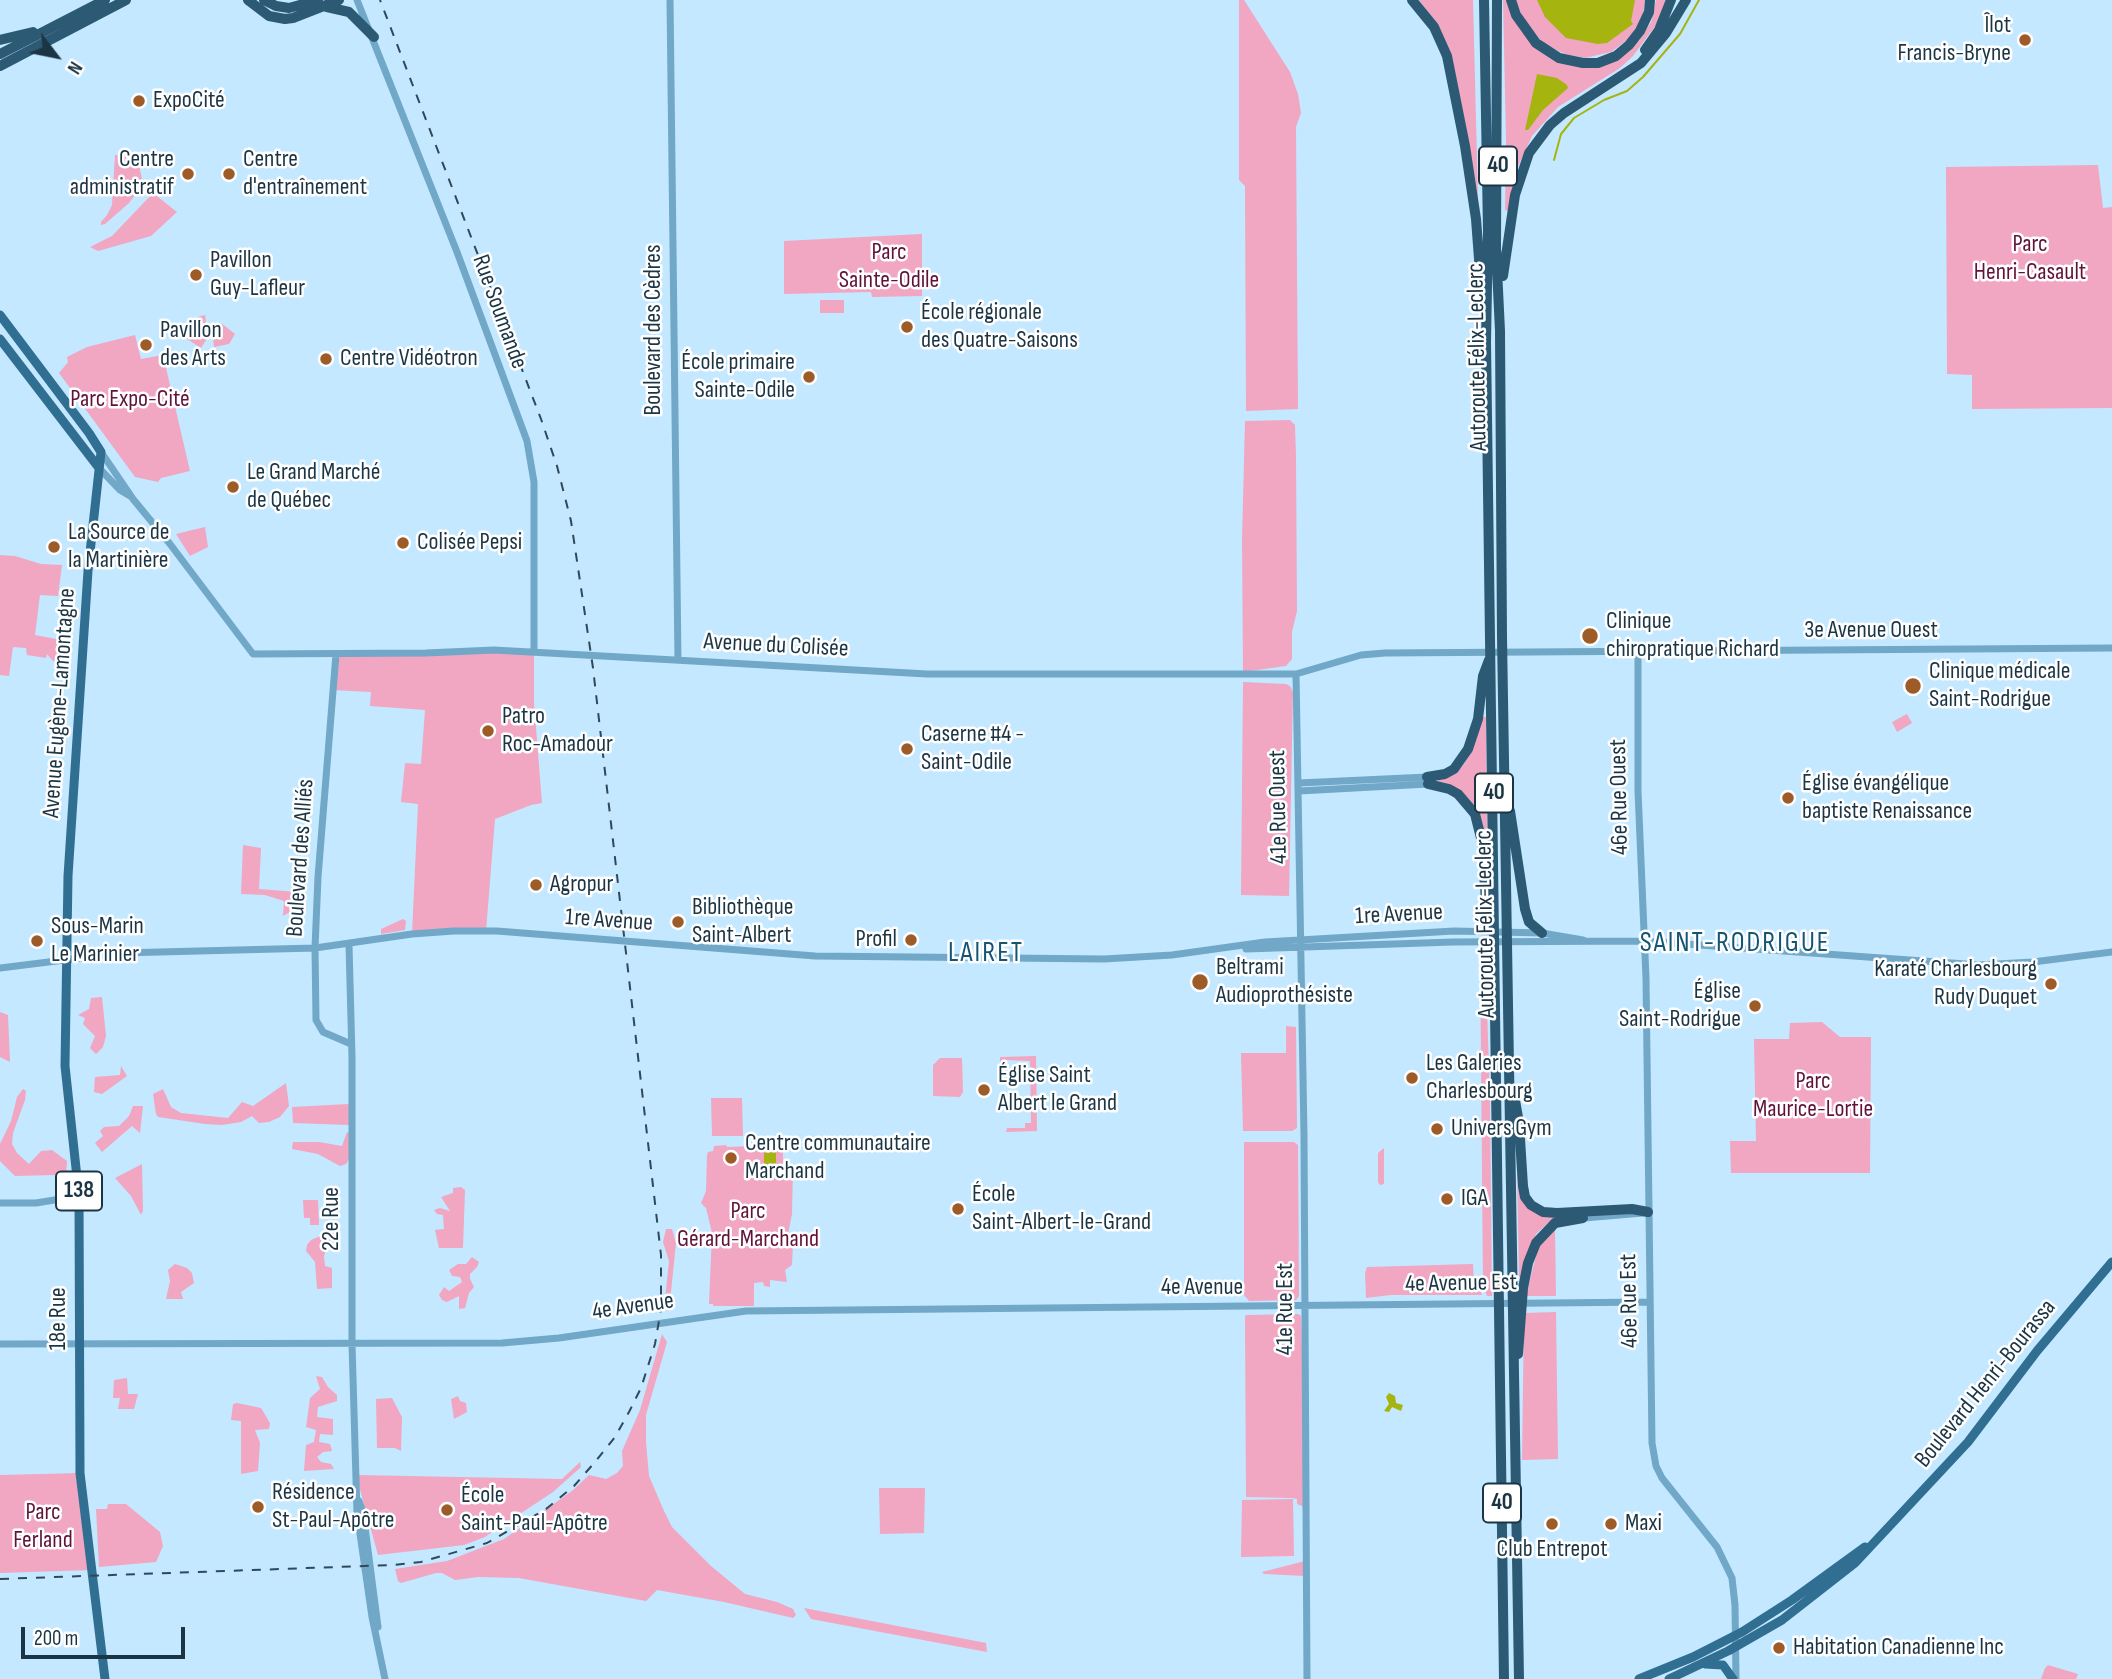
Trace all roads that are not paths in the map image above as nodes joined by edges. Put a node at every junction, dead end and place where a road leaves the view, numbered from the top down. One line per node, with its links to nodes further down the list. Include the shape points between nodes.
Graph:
1 (105, 0): 17 (highway)
2 (126, 0): 21 (highway)
3 (248, 0): 16 (highway, via 262,12 285,19)
4 (264, 0): 15 (highway, via 282,7)
5 (339, 0): 16 (highway)
6 (357, 0): 18 (street, Rue Soumande)
7 (670, 0): 35 (street, Boulevard des Cèdres)
8 (1412, 0): 26 (highway, via 1434,27 1447,56 1476,219)
9 (1484, 0): 26 (highway, Autoroute Félix-Leclerc / 40)
10 (1497, 0): 24 (highway, Autoroute Félix-Leclerc / 40)
11 (1511, 0): 12 (highway, via 1536,43 1559,58 1598,63 1616,56 1640,32)
12 (1650, 0)
13 (1671, 0): 22 (highway, via 1660,30)
14 (1686, 0): 22 (highway, via 1656,47)
15 (308, 3): 16 (highway)
16 (321, 3): 18 (highway, via 349,12)
17 (62, 22): 19 (highway); 20 (highway)
18 (373, 37): 32 (street, Rue Soumande, via 527,441 534,482)
19 (0, 40)
20 (0, 54)
21 (0, 66)
22 (1623, 76): 24 (highway, via 1564,113 1530,153 1510,223)
23 (0, 314): 27 (main road)
24 (1500, 331): 30 (highway, Autoroute Félix-Leclerc / 40)
25 (0, 339): 28 (main road)
26 (1486, 342): 30 (highway, Autoroute Félix-Leclerc / 40)
27 (101, 452): 28 (main road, Avenue Eugène-Lamontagne / 138); 29 (street)
28 (99, 468): 29 (street); 49 (main road, Avenue Eugène-Lamontagne / 138, via 84,629)
29 (133, 499): 34 (street, Avenue du Colisée, via 253,654)
30 (1496, 636): 37 (highway, Autoroute Félix-Leclerc / 40); 37 (highway, Autoroute Félix-Leclerc / 40, via 1491,654)
31 (2112, 648): 33 (street, 3e Avenue Ouest)
32 (534, 652): 34 (street, Avenue du Colisée); 35 (street, Avenue du Colisée)
33 (1638, 652): 36 (street, 3e Avenue Ouest, via 1385,653 1361,655); 44 (street, 46e Rue Ouest)
34 (336, 654): 47 (street, Boulevard des Alliés)
35 (678, 660): 36 (street, Avenue du Colisée, via 927,674)
36 (1296, 674): 40 (street, 41e Rue Ouest)
37 (1493, 678): 38 (highway, via 1468,749 1454,769); 39 (highway, Autoroute Félix-Leclerc / 40); 41 (highway, Autoroute Félix-Leclerc / 40)
38 (1428, 780): 40 (street); 41 (highway, via 1458,794 1475,814)
39 (1504, 786): 42 (highway, via 1525,909 1529,922); 52 (highway, Autoroute Félix-Leclerc / 40)
40 (1299, 787): 45 (street, 41e Rue Ouest)
41 (1491, 908): 61 (highway, Autoroute Félix-Leclerc / 40, via 1499,1278)
42 (1542, 933): 43 (street, 1re Avenue); 45 (street, 1re Avenue, via 1454,932)
43 (1583, 940): 44 (street, 1re Avenue); 45 (street, 1re Avenue)
44 (1644, 941): 48 (street, 1re Avenue, via 1979,965); 55 (street, 46e Rue Est)
45 (1301, 944): 46 (street, 1re Avenue, via 1104,959 815,956 497,930 433,932); 59 (street, 41e Rue Est)
46 (349, 945): 47 (street, 1re Avenue); 51 (street, 22e Rue)
47 (315, 948): 49 (street, 1re Avenue); 51 (street, Boulevard des Alliés, via 316,1020 323,1032)
48 (2112, 952)
49 (67, 958): 50 (street, 1re Avenue); 53 (main road, 18e Rue / 138, via 65,1066)
50 (0, 968)
51 (351, 1044): 64 (street, 22e Rue)
52 (1509, 1072): 55 (highway, via 1519,1123 1523,1186 1531,1205 1557,1213); 61 (highway, Autoroute Félix-Leclerc / 40)
53 (79, 1196): 54 (street); 63 (main road, 18e Rue / 138)
54 (0, 1203)
55 (1648, 1212): 56 (street); 58 (street, 46e Rue Est)
56 (1584, 1218): 61 (highway, via 1555,1223 1536,1243)
57 (2112, 1262): 65 (main road, Boulevard Henri-Bourassa, via 1968,1442)
58 (1649, 1302): 59 (street, 4e Avenue Est); 66 (street, 46e Rue Est, via 1653,1456 1662,1478 1729,1567)
59 (1306, 1306): 60 (street, 4e Avenue Est); 71 (street, 41e Rue Est)
60 (1272, 1307): 64 (street, 4e Avenue, via 746,1311 502,1343)
61 (1511, 1324): 72 (highway, Autoroute Félix-Leclerc / 40); 73 (highway, 40)
62 (0, 1344): 63 (street, 4e Avenue)
63 (79, 1344): 64 (street, 4e Avenue); 69 (main road, 18e Rue / 138, via 80,1473)
64 (352, 1344): 70 (street, 22e Rue, via 357,1513)
65 (1889, 1529): 66 (main road, Boulevard Henri-Bourassa); 67 (main road, Boulevard Henri-Bourassa, via 1811,1599)
66 (1735, 1636): 67 (street, 46e Rue Est); 74 (main road, Boulevard Henri-Bourassa)
67 (1734, 1648): 68 (main road, Boulevard Henri-Bourassa); 76 (street, 46e Rue Est)
68 (1700, 1665): 75 (main road, Boulevard Henri-Bourassa); 76 (main road, via 1723,1665)
69 (105, 1679)
70 (385, 1679)
71 (1307, 1679)
72 (1504, 1679)
73 (1519, 1679)
74 (1639, 1679)
75 (1669, 1679)
76 (1734, 1679)

